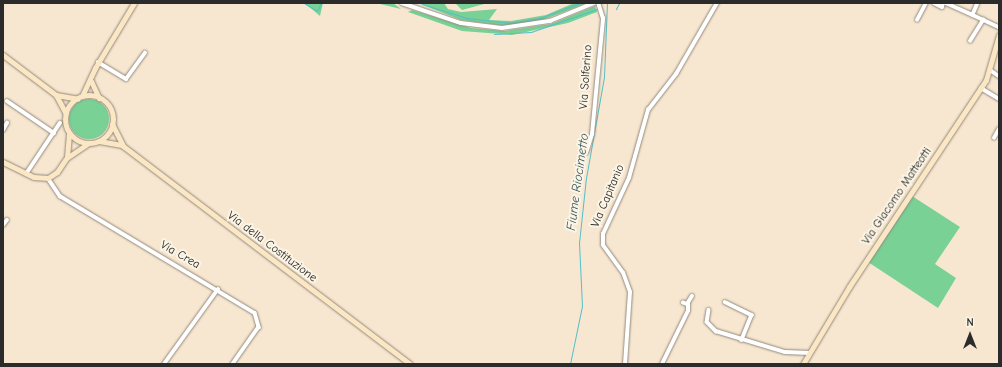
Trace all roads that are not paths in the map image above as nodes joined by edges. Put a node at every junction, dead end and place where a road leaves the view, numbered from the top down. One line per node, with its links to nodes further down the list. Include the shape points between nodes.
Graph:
1 (134, 3): 18 (main road)
2 (402, 3): 3 (street, via 461,23 502,28 545,22)
3 (594, 3)
4 (598, 3): 40 (street, Via Solferino, via 603,19 592,134)
5 (717, 3): 56 (street, Via Capitanio, via 682,65 648,110 628,178 603,234 603,245 623,273 630,292)
6 (926, 3): 11 (street)
7 (934, 3): 8 (street, via 942,7)
8 (945, 3): 10 (street)
9 (978, 3): 10 (street)
10 (973, 15): 12 (street)
11 (917, 20)
12 (983, 20): 13 (street); 15 (street)
13 (999, 27)
14 (999, 35): 19 (main road, Via Giacomo Matteotti)
15 (970, 42)
16 (145, 53): 18 (street, via 126,79)
17 (3, 55): 23 (main road)
18 (98, 62): 21 (main road)
19 (990, 70): 20 (street); 22 (main road, Via Giacomo Matteotti)
20 (999, 76)
21 (91, 80): 24 (main road); 25 (main road)
22 (981, 88): 26 (street); 52 (main road, Via Giacomo Matteotti, via 856,275)
23 (56, 95): 24 (main road); 28 (main road)
24 (80, 98): 25 (main road); 28 (main road)
25 (99, 98): 31 (main road, via 110,108)
26 (999, 99)
27 (7, 101): 34 (street)
28 (66, 115): 35 (main road)
29 (7, 123): 33 (street)
30 (60, 124): 34 (street)
31 (112, 124): 37 (main road); 39 (main road, Via della Costituzione)
32 (999, 129): 36 (street)
33 (3, 130)
34 (54, 132): 43 (street)
35 (69, 132): 38 (main road, via 78,140); 41 (main road)
36 (994, 138)
37 (99, 141): 38 (main road); 39 (main road, Via della Costituzione)
38 (89, 143): 41 (main road)
39 (123, 146): 55 (main road, Via della Costituzione)
40 (586, 153)
41 (67, 157): 44 (main road, via 57,172)
42 (3, 162): 43 (main road)
43 (26, 174): 44 (main road)
44 (48, 178): 47 (street, Via Crea, via 60,196)
45 (7, 220): 46 (street)
46 (3, 225)
47 (218, 289): 53 (street); 54 (street, Via Crea, via 249,308 260,323)
48 (692, 296): 57 (street, via 685,303 688,311)
49 (725, 302): 51 (street, via 752,315)
50 (709, 310): 51 (street, via 706,318 711,328)
51 (742, 340): 52 (street, via 785,352)
52 (810, 352): 58 (main road, Via Giacomo Matteotti)
53 (164, 364)
54 (233, 364)
55 (410, 364)
56 (624, 364)
57 (662, 364)
58 (803, 364)

